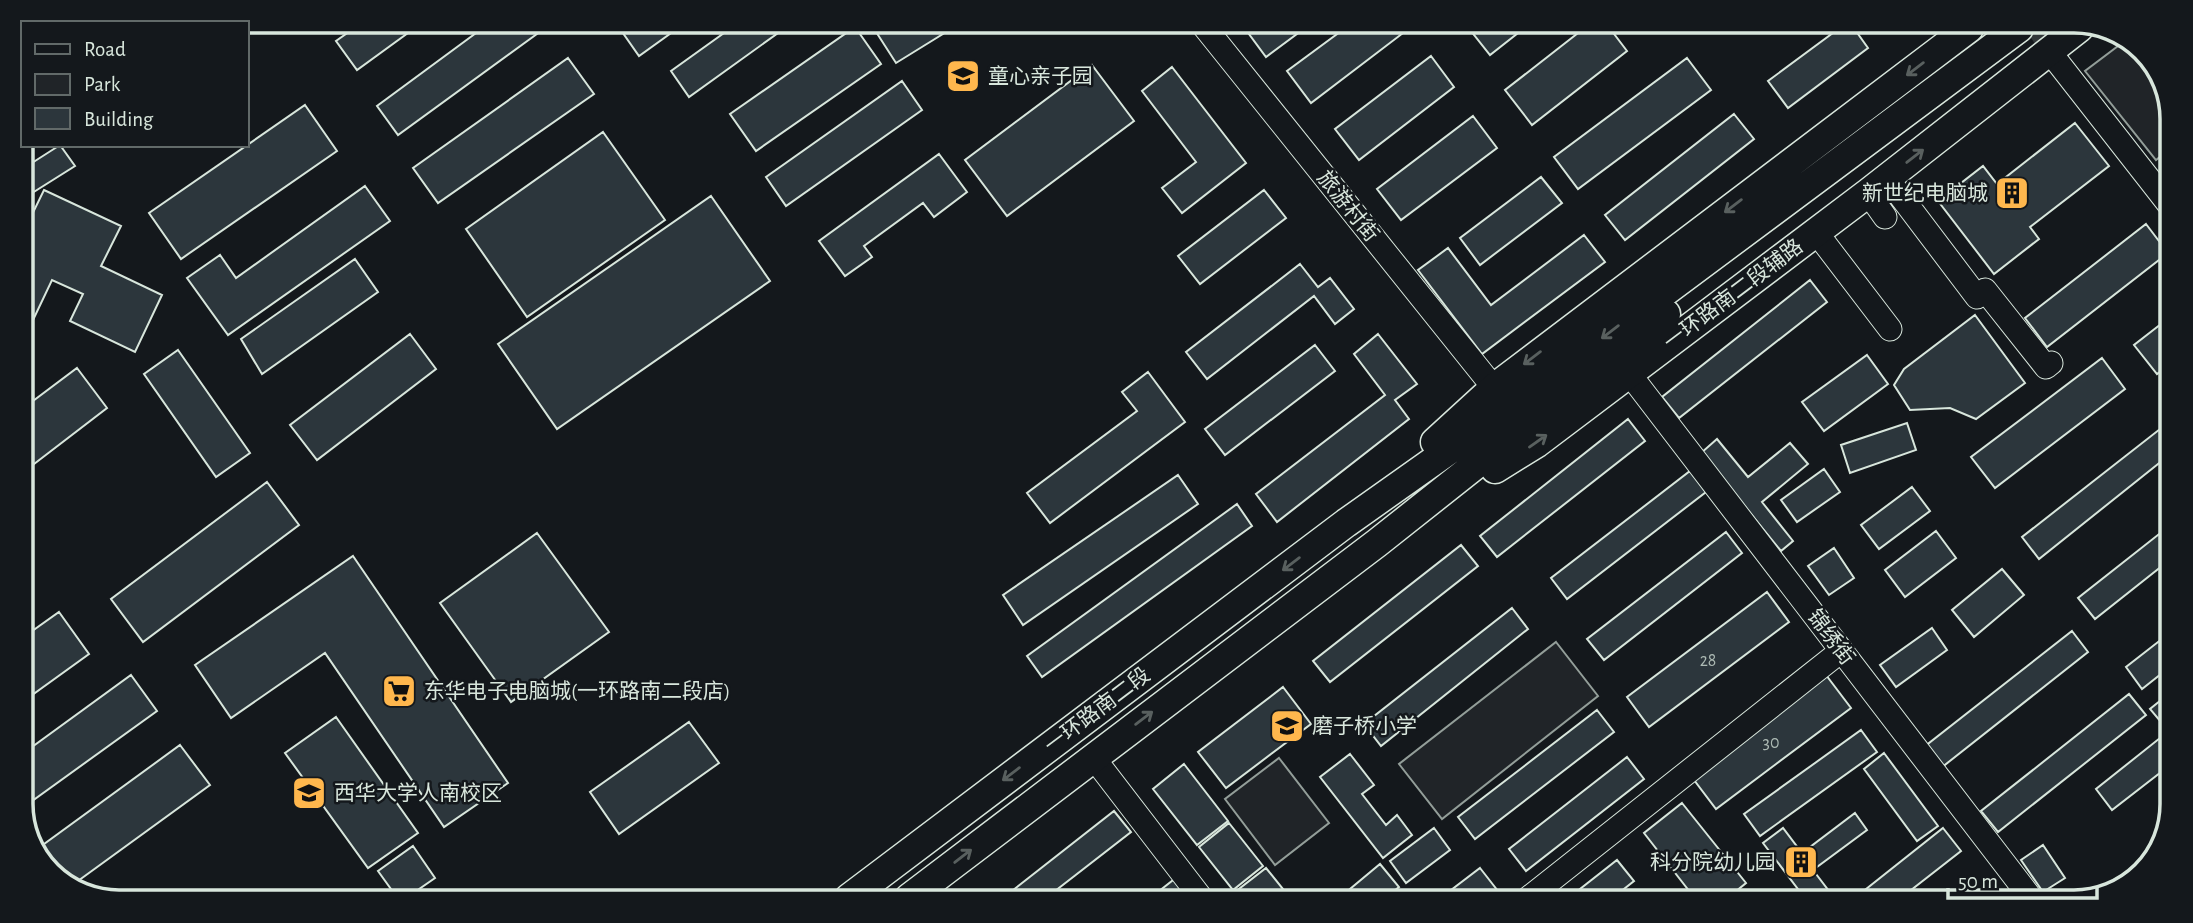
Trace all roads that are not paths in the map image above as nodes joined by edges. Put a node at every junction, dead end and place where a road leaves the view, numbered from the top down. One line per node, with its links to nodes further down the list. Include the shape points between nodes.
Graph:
1 (1209, 33): 12 (street, 旅游村街)
2 (1962, 33): 12 (main road, one-way to 12)
3 (2062, 33): 4 (main road, 一环路南二段辅路)
4 (2033, 39): 5 (main road, 一环路南二段辅路, one-way to 4); 6 (street); 13 (main road, one-way to 13); 14 (main road, via 1717,274)
5 (1877, 185): 7 (street); 8 (main road, 一环路南二段辅路); 10 (street, via 1978,297 1985,290 2046,367)
6 (2160, 194)
7 (1885, 217)
8 (1816, 232): 9 (street); 11 (main road, 一环路南二段辅路)
9 (1890, 329)
10 (2051, 363)
11 (1628, 372): 14 (main road, 一环路南二段辅路, one-way to 11, via 1537,443); 15 (street, 锦绣街)
12 (1493, 388): 13 (main road)
13 (1346, 523): 17 (main road, 一环路南二段, one-way to 17)
14 (1377, 543): 16 (main road, 一环路南二段, one-way to 14)
15 (1841, 650): 20 (street); 21 (street, 锦绣街)
16 (1093, 757): 18 (main road, 一环路南二段, one-way to 16); 19 (street)
17 (860, 890)
18 (919, 890)
19 (1195, 890)
20 (1539, 890)
21 (2025, 890)

